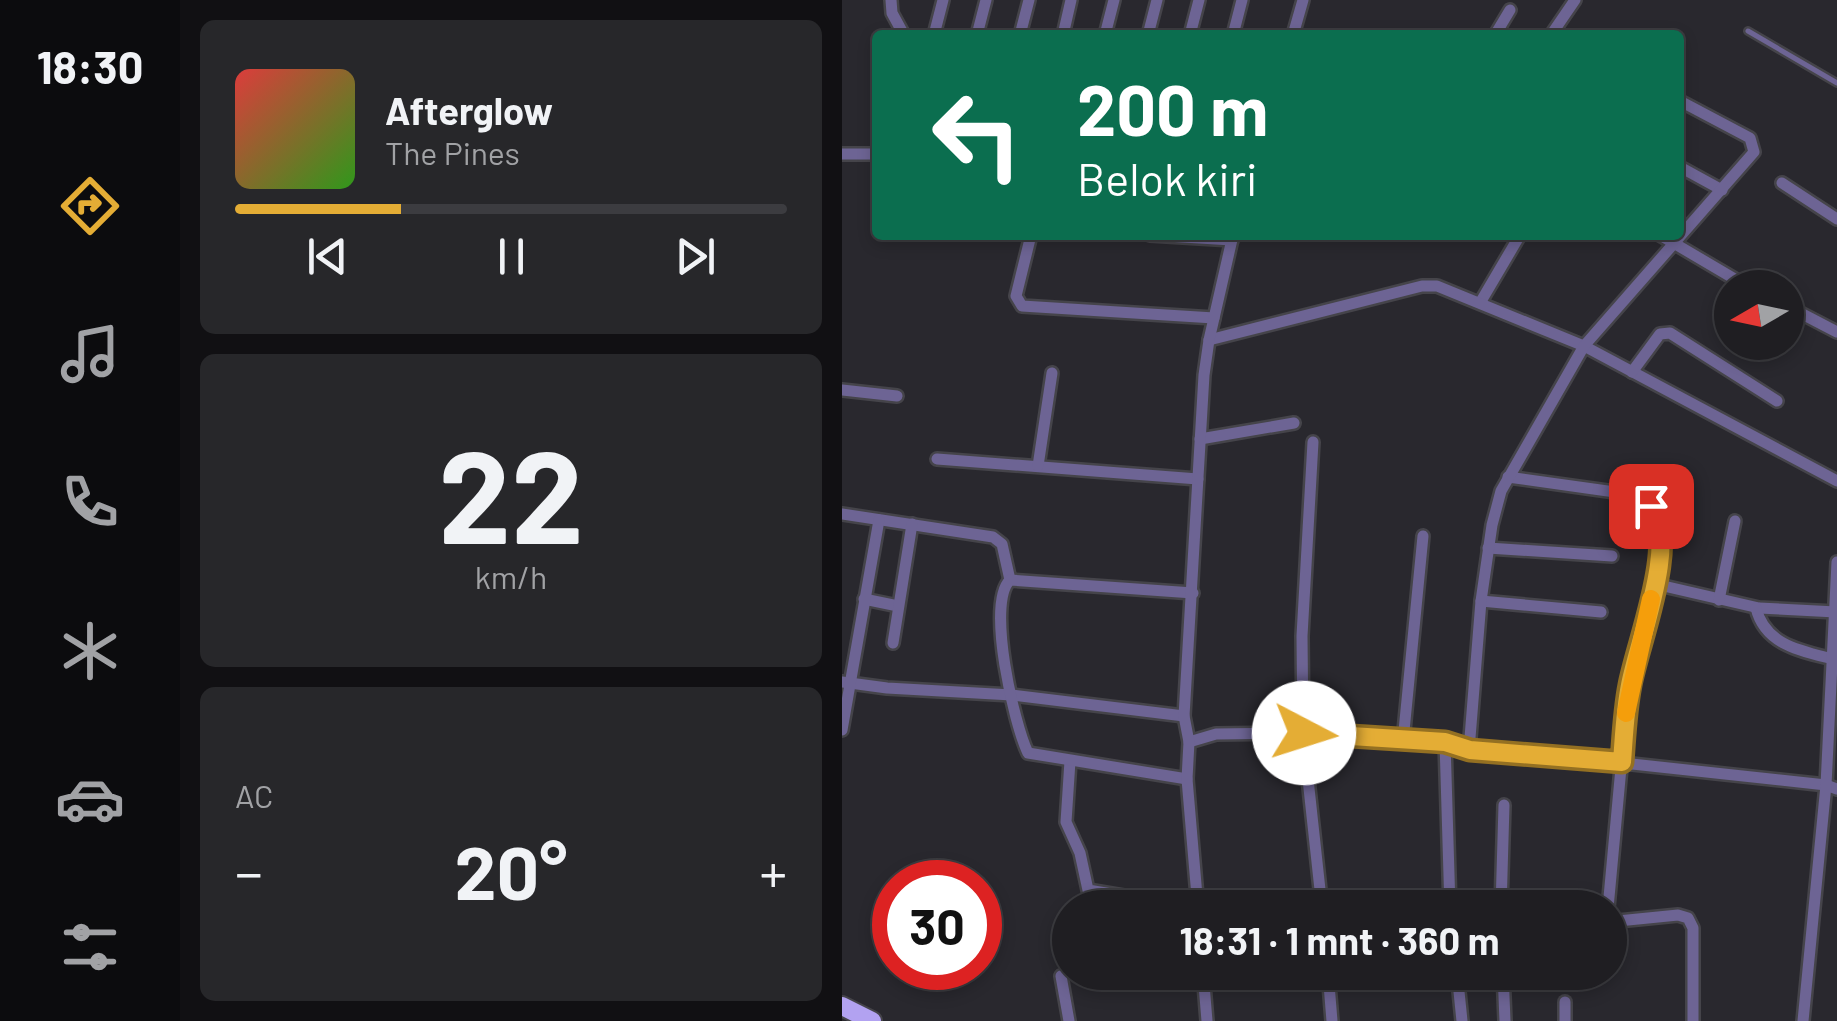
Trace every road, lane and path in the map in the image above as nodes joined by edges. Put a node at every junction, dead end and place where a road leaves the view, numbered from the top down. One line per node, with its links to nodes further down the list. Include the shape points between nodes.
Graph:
1 (891, 0): 13 (street)
2 (943, 0): 14 (street)
3 (986, 0): 15 (street)
4 (1029, 0): 16 (street)
5 (1071, 0): 17 (street)
6 (1114, 0): 18 (street)
7 (1157, 0): 19 (street)
8 (1199, 0): 20 (street)
9 (1242, 0): 21 (street)
10 (1303, 0): 22 (street)
11 (1575, 0): 24 (street)
12 (1510, 10): 23 (street)
13 (901, 30)
14 (935, 30)
15 (978, 30)
16 (1021, 30)
17 (1064, 30)
18 (1106, 30)
19 (1149, 30)
20 (1191, 30)
21 (1234, 30)
22 (1294, 30)
23 (1498, 30)
24 (1556, 30)
25 (1748, 31): 26 (lane)
26 (1836, 82)
27 (1684, 102): 32 (street, via 1752,141 1751,158)
28 (842, 154): 29 (street)
29 (872, 154)
30 (1684, 169): 32 (street)
31 (1782, 183): 33 (street)
32 (1722, 190): 34 (street)
33 (1836, 220)
34 (1684, 234)
35 (1030, 240): 44 (street, via 1016,296 1022,306)
36 (1232, 240): 44 (street)
37 (1517, 240): 42 (street)
38 (1670, 240): 40 (street)
39 (1679, 240): 40 (street)
40 (1676, 243): 41 (street); 47 (street)
41 (1720, 270)
42 (1480, 303): 46 (street, via 1422,286); 47 (street)
43 (1804, 315): 45 (street)
44 (1214, 318): 46 (street)
45 (1836, 332)
46 (1208, 340): 54 (street)
47 (1584, 346): 48 (street); 58 (street)
48 (1632, 372): 52 (street, via 1660,334 1670,332); 60 (street)
49 (1052, 373): 57 (street)
50 (842, 390): 51 (street)
51 (898, 396)
52 (1776, 401)
53 (1294, 423): 54 (street)
54 (1200, 440): 59 (street)
55 (1314, 442): 86 (street, via 1302,636)
56 (937, 459): 57 (street)
57 (1038, 466): 59 (street)
58 (1508, 477): 66 (street); 70 (street, via 1647,502 1661,527)
59 (1198, 479): 72 (street)
60 (1836, 481)
61 (842, 514): 62 (street)
62 (879, 520): 64 (street); 73 (street)
63 (1735, 521): 74 (street)
64 (912, 524): 69 (street, via 997,538); 76 (street)
65 (1422, 536): 87 (street)
66 (1488, 548): 67 (street); 75 (street)
67 (1612, 556)
68 (1836, 562): 71 (street)
69 (1010, 580): 72 (street); 83 (street, via 1001,627)
70 (1655, 584): 74 (street); 92 (street, via 1629,689)
71 (1835, 591): 79 (street)
72 (1193, 593): 84 (street)
73 (864, 599): 76 (street); 82 (street)
74 (1719, 600): 77 (street)
75 (1481, 601): 78 (street); 90 (street)
76 (898, 606): 80 (street)
77 (1756, 608): 79 (street); 81 (street, via 1781,644)
78 (1600, 612)
79 (1836, 612): 81 (street)
80 (893, 643)
81 (1833, 659): 94 (street)
82 (845, 682): 83 (street); 85 (street)
83 (1012, 696): 84 (street); 91 (street, via 1028,753)
84 (1184, 716): 88 (street)
85 (842, 725)
86 (1304, 733): 87 (street); 88 (street, via 1216,734); 98 (street)
87 (1403, 741): 89 (street)
88 (1189, 742): 93 (street)
89 (1445, 742): 90 (street); 99 (street)
90 (1470, 750): 92 (street)
91 (1070, 761): 93 (street); 96 (street, via 1066,822)
92 (1622, 762): 94 (street); 101 (street)
93 (1187, 779): 97 (street)
94 (1831, 787): 118 (street)
95 (1504, 805): 100 (street)
96 (1088, 890)
97 (1195, 890)
98 (1320, 890)
99 (1449, 890)
100 (1502, 890)
101 (1610, 890)
102 (1627, 920): 117 (street, via 1688,918)
103 (1064, 990): 111 (street)
104 (1204, 990): 112 (street)
105 (1329, 990): 113 (street)
106 (1459, 990): 114 (street)
107 (1503, 990): 115 (street)
108 (1565, 1002): 116 (street)
109 (842, 1006): 110 (main road)
110 (872, 1021)
111 (1068, 1021)
112 (1207, 1021)
113 (1332, 1021)
114 (1462, 1021)
115 (1504, 1021)
116 (1565, 1021)
117 (1693, 1021)
118 (1802, 1021)

